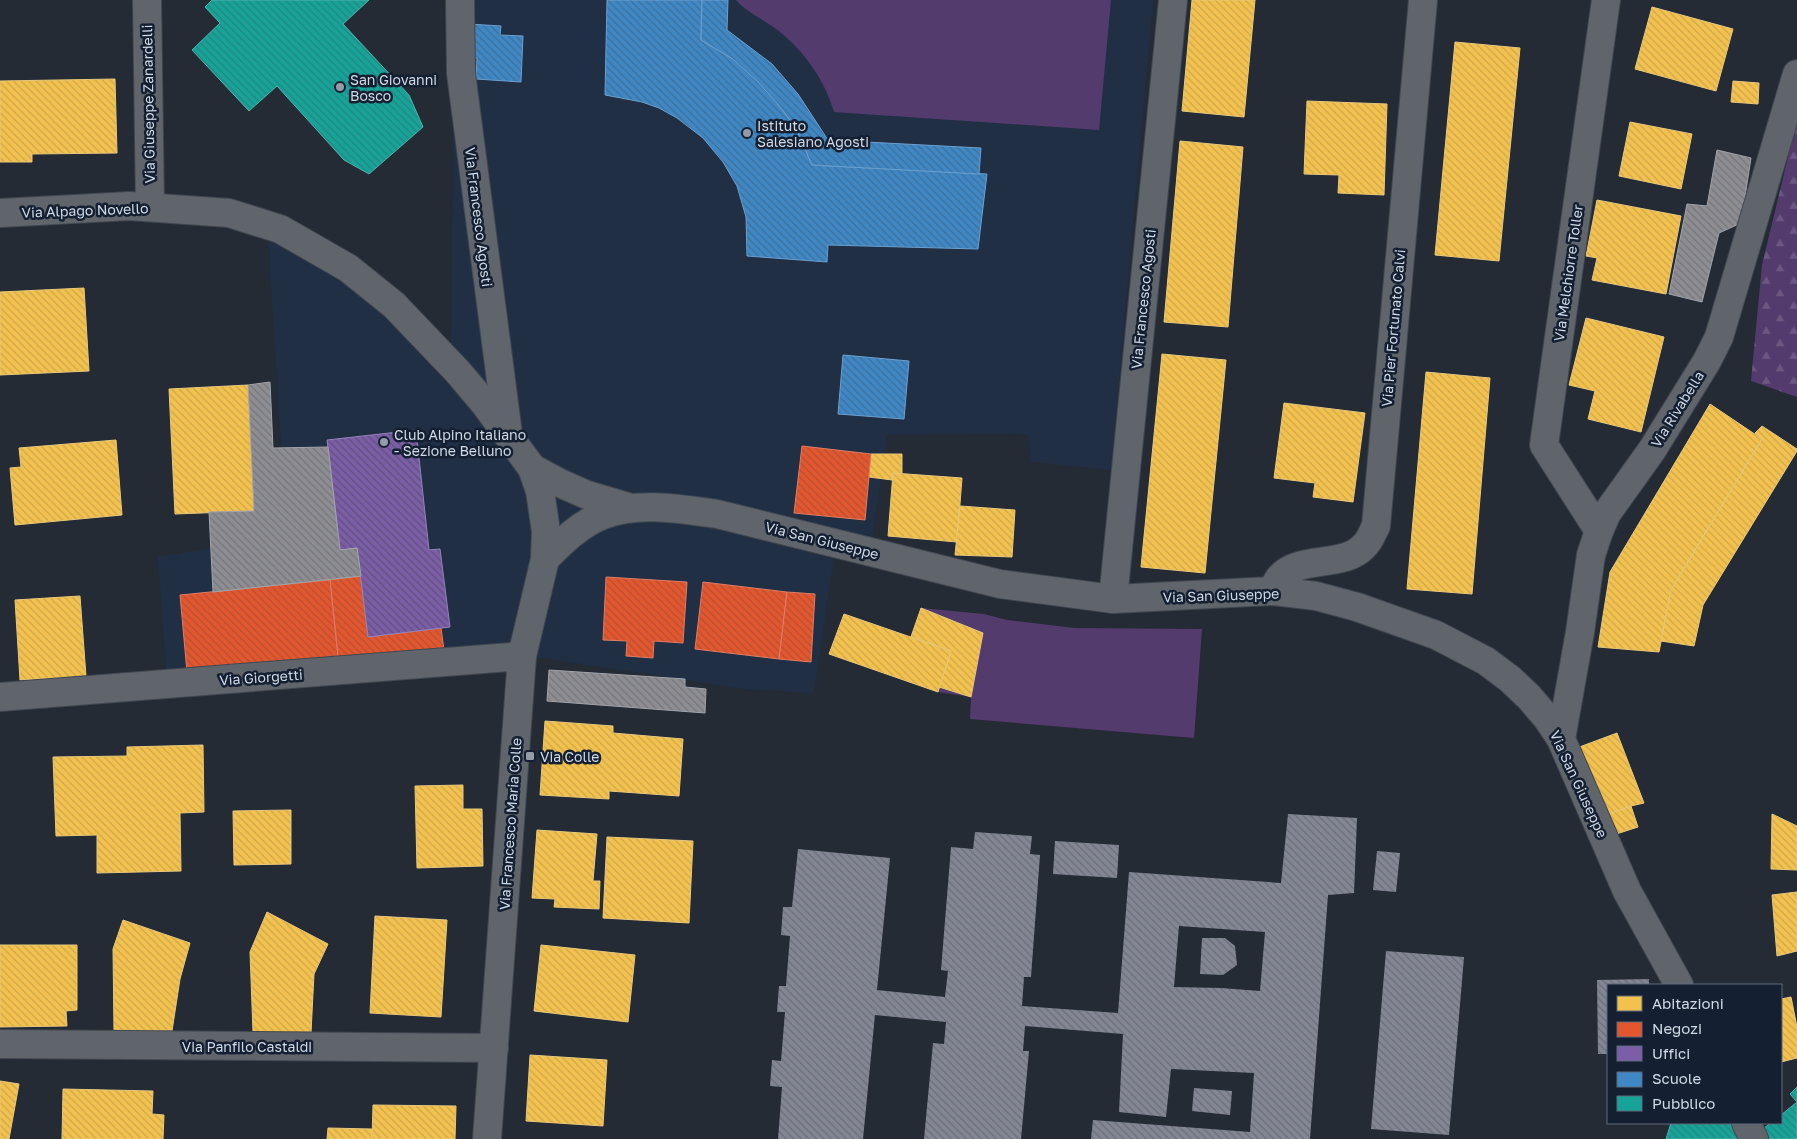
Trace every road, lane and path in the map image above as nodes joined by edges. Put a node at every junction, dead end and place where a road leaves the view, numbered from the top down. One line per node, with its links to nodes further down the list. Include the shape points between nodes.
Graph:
1 (147, 0): 7 (street, Via Giuseppe Zanardelli)
2 (460, 0): 9 (street, Via Francesco Agosti, via 461,73)
3 (1173, 0): 15 (street, Via Francesco Agosti)
4 (1423, 0): 14 (street, Via Pier Fortunato Calvi, via 1376,526 1363,548 1352,555 1288,571 1278,580)
5 (1606, 0): 12 (street, Via Melchiorre Toller, via 1544,445)
6 (1797, 74): 12 (street, Via Rivabella, via 1719,337 1652,450 1607,513)
7 (150, 207): 8 (street, Via Alpago Novello); 9 (street, Via Alpago Novello, via 229,213 280,229 348,268 394,306 458,372)
8 (0, 213)
9 (508, 434): 10 (street, Via Alpago Novello)
10 (532, 468): 11 (street, Via San Giuseppe, via 587,495); 13 (street, Via Francesco Maria Colle, via 540,491 546,532)
11 (631, 508): 13 (street, Via San Giuseppe, via 603,515 584,525); 15 (street, Via San Giuseppe, via 718,514 994,583)
12 (1599, 532): 18 (street, Via Rivabella, via 1591,555)
13 (544, 559): 16 (street, Via Francesco Maria Colle)
14 (1274, 591): 15 (street, Via San Giuseppe); 18 (street, Via San Giuseppe, via 1316,596 1357,608 1436,635 1462,648 1510,679 1547,718)
15 (1113, 599)
16 (522, 656): 17 (street, Via Giorgetti); 21 (street, Via Francesco Maria Colle)
17 (0, 697)
18 (1561, 739): 19 (street, Via San Giuseppe, via 1627,891)
19 (1678, 984)
20 (0, 1044): 21 (street, Via Panfilo Castaldi)
21 (494, 1048): 23 (street, Via Francesco Maria Colle)
22 (1746, 1124): 24 (street)
23 (487, 1139)
24 (1754, 1139)

